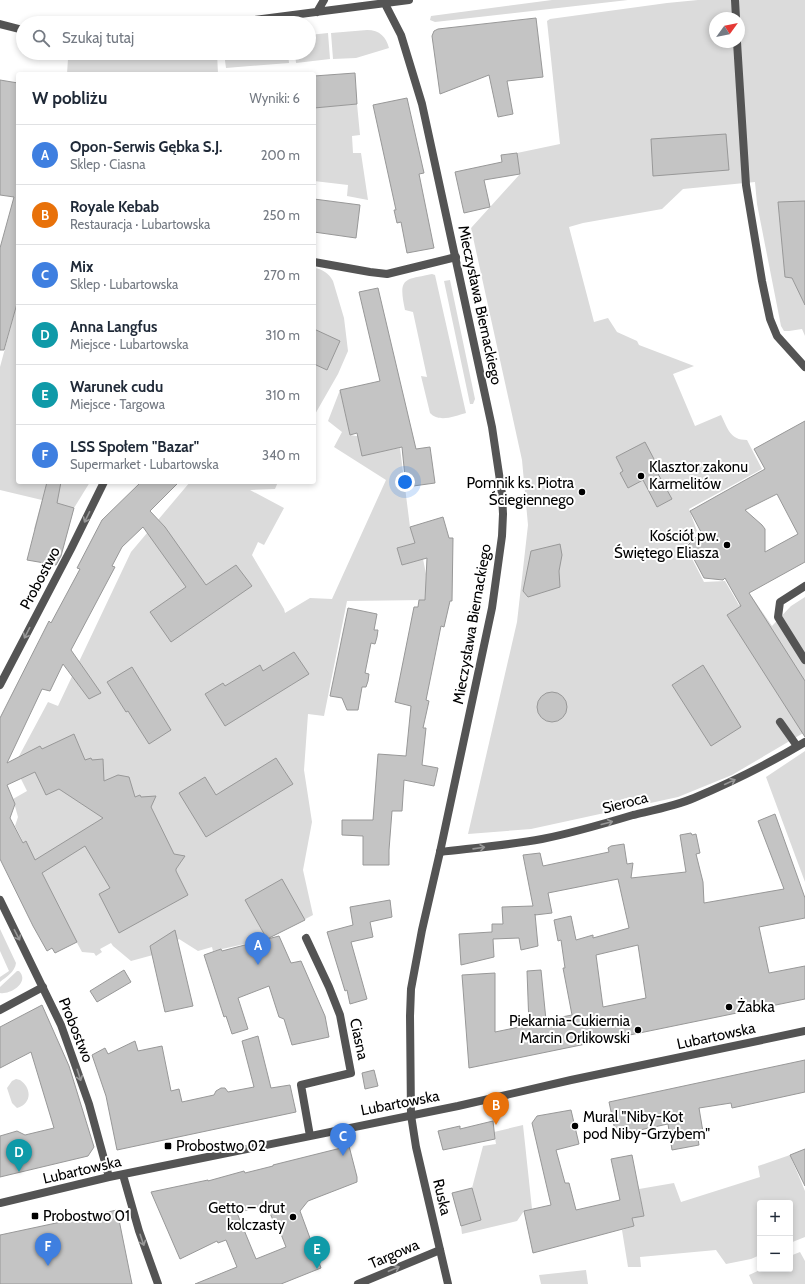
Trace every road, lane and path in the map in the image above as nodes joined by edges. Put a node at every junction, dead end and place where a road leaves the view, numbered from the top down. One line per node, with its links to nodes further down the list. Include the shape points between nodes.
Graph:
1 (324, 0): 5 (street)
2 (409, 0): 4 (street)
3 (735, 0): 6 (street)
4 (384, 1): 5 (street); 11 (street, Mieczysława Biernackiego, via 401,35 420,97)
5 (316, 12): 7 (street)
6 (736, 12)
7 (285, 16)
8 (0, 24): 9 (street)
9 (16, 28)
10 (738, 48): 13 (street, via 746,185 762,281 770,319 777,336)
11 (456, 257): 12 (street, via 387,274); 21 (street, Mieczysława Biernackiego, via 497,454 503,514 492,608)
12 (316, 262)
13 (805, 367)
14 (103, 484): 17 (street, Probostwo, one-way to 17)
15 (805, 586): 16 (street, via 780,602 778,617)
16 (805, 660)
17 (0, 685)
18 (780, 722): 20 (street)
19 (805, 742): 20 (street, Sieroca)
20 (797, 746): 21 (street, Sieroca, one-way to 20, via 541,839 668,806 733,781)
21 (440, 852): 27 (street, Mieczysława Biernackiego, via 411,989)
22 (0, 900): 24 (street, Probostwo, one-way to 24)
23 (306, 938): 28 (street, Ciasna, via 340,1015 351,1073 300,1085)
24 (43, 987): 25 (street); 30 (street, Probostwo, one-way to 30, via 69,1044)
25 (0, 1010)
26 (805, 1031): 27 (street, Lubartowska)
27 (411, 1115): 28 (street, Lubartowska); 32 (street, Ruska)
28 (310, 1136): 29 (street, Lubartowska)
29 (123, 1175): 30 (street, Lubartowska); 33 (street, one-way to 33)
30 (109, 1177): 31 (street, Lubartowska)
31 (0, 1203)
32 (440, 1250): 34 (street, Targowa, one-way to 32); 35 (street, Ruska)
33 (158, 1284)
34 (358, 1284)
35 (448, 1284)

